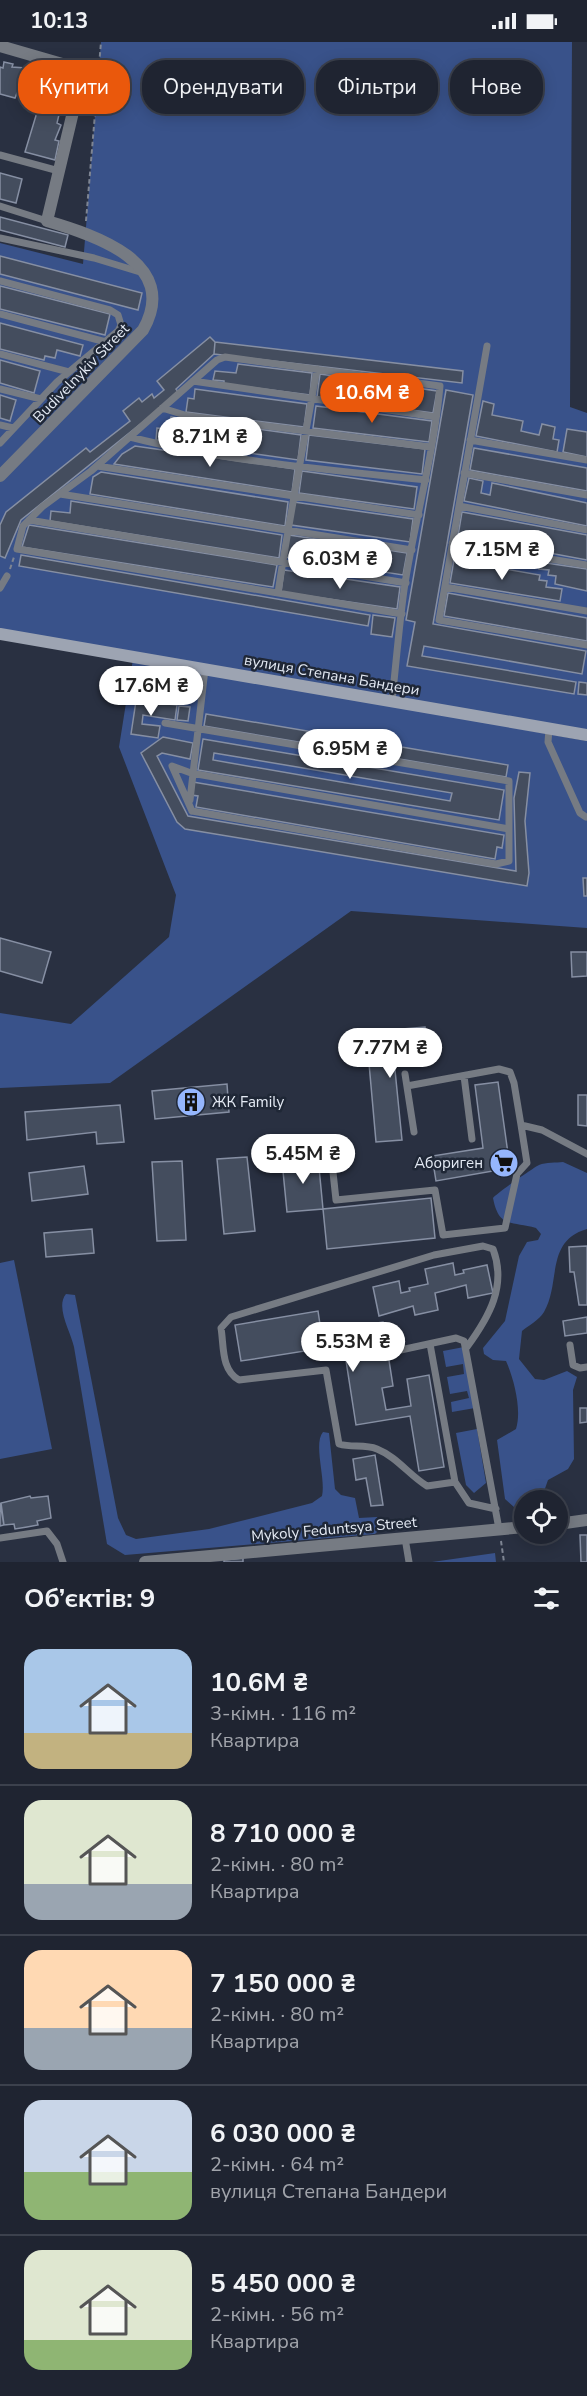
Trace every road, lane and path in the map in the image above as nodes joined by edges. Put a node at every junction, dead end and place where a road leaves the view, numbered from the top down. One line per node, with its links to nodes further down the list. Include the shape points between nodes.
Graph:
1 (101, 42): 7 (path)
2 (0, 46): 4 (street, via 84,70)
3 (0, 155): 4 (lane)
4 (59, 171): 6 (street)
5 (0, 206): 6 (lane)
6 (46, 221): 7 (street, Budivelnykiv Street)
7 (85, 232): 9 (street, Budivelnykiv Street)
8 (0, 238): 10 (lane)
9 (124, 253): 10 (lane); 11 (street, Budivelnykiv Street)
10 (116, 264): 11 (lane)
11 (143, 273): 36 (street, Budivelnykiv Street, via 154,301 143,330)
12 (0, 281): 14 (lane, via 110,310 118,315 121,325)
13 (0, 314): 14 (lane)
14 (106, 342): 18 (lane)
15 (487, 346): 29 (lane)
16 (0, 354): 18 (lane)
17 (317, 369): 19 (lane, via 225,357); 22 (lane); 24 (lane, via 440,386)
18 (69, 372): 21 (lane)
19 (192, 381): 22 (lane); 23 (lane)
20 (0, 389): 21 (lane)
21 (41, 399): 26 (lane)
22 (312, 400): 24 (lane); 27 (lane)
23 (162, 408): 27 (lane, via 188,416); 28 (lane)
24 (436, 417): 31 (lane)
25 (0, 425): 26 (lane)
26 (13, 428): 30 (lane)
27 (306, 431): 31 (lane); 34 (lane)
28 (130, 437): 33 (lane); 34 (lane)
29 (470, 440): 32 (lane); 35 (lane)
30 (0, 443)
31 (432, 447): 37 (lane)
32 (587, 460)
33 (97, 466): 38 (lane); 40 (lane)
34 (300, 466): 37 (lane); 40 (lane)
35 (464, 473): 39 (lane); 41 (lane)
36 (0, 476)
37 (426, 480): 42 (lane)
38 (60, 494): 43 (lane); 44 (lane)
39 (587, 495)
40 (293, 496): 42 (lane); 44 (lane)
41 (459, 506): 45 (lane); 46 (lane)
42 (419, 515): 48 (lane)
43 (29, 520): 47 (lane, via 23,526); 49 (lane)
44 (287, 529): 48 (lane); 49 (lane)
45 (587, 530)
46 (452, 543): 50 (lane); 53 (lane)
47 (17, 549): 51 (path); 55 (lane)
48 (412, 550): 52 (lane)
49 (282, 563): 52 (lane); 55 (lane)
50 (587, 565)
51 (7, 576): 54 (lane)
52 (406, 583): 57 (lane)
53 (445, 587): 56 (lane); 59 (lane, via 439,620)
54 (0, 588)
55 (278, 593): 57 (lane)
56 (587, 611)
57 (402, 614): 61 (lane)
58 (0, 634): 60 (main road, вулиця Степана Бандери)
59 (587, 645)
60 (205, 669): 61 (main road, вулиця Степана Бандери); 63 (lane)
61 (392, 700): 64 (main road, вулиця Степана Бандери)
62 (165, 723): 63 (lane)
63 (197, 729): 66 (lane); 69 (lane, via 509,781)
64 (549, 729): 65 (main road, вулиця Степана Бандери); 68 (lane, via 548,742 580,813)
65 (587, 735)
66 (191, 773): 67 (lane); 67 (lane, via 172,766); 69 (lane)
67 (192, 811): 69 (lane, via 496,864 509,861)
68 (586, 816)
69 (509, 829)
70 (405, 1074): 72 (lane)
71 (464, 1076): 72 (lane); 73 (lane, via 499,1069 510,1072); 75 (lane)
72 (407, 1086): 74 (lane)
73 (521, 1125): 76 (lane, via 542,1130); 77 (lane, via 527,1163 517,1174 505,1228 443,1235 435,1190 336,1200)
74 (414, 1132)
75 (472, 1139)
76 (587, 1154)
77 (332, 1163)
78 (430, 1344): 80 (lane, via 456,1338); 81 (lane); 83 (lane)
79 (570, 1345): 82 (lane, via 573,1365)
80 (467, 1347): 83 (lane, via 499,1287 498,1261 493,1249 483,1246 434,1255 231,1317 221,1328 226,1366 232,1377 238,1380 326,1370 339,1444 366,1446 387,1454 427,1486); 84 (lane)
81 (396, 1351)
82 (587, 1367)
83 (455, 1482): 84 (lane, via 469,1503)
84 (496, 1509): 88 (lane)
85 (587, 1520): 86 (street)
86 (568, 1523)
87 (514, 1528): 88 (street, Mykoly Feduntsya Street)
88 (500, 1529): 90 (street, Mykoly Feduntsya Street); 94 (path)
89 (0, 1538): 91 (lane, via 47,1531)
90 (405, 1538): 92 (street, Mykoly Feduntsya Street); 93 (lane)
91 (63, 1562)
92 (145, 1562)
93 (408, 1562)
94 (504, 1562)

